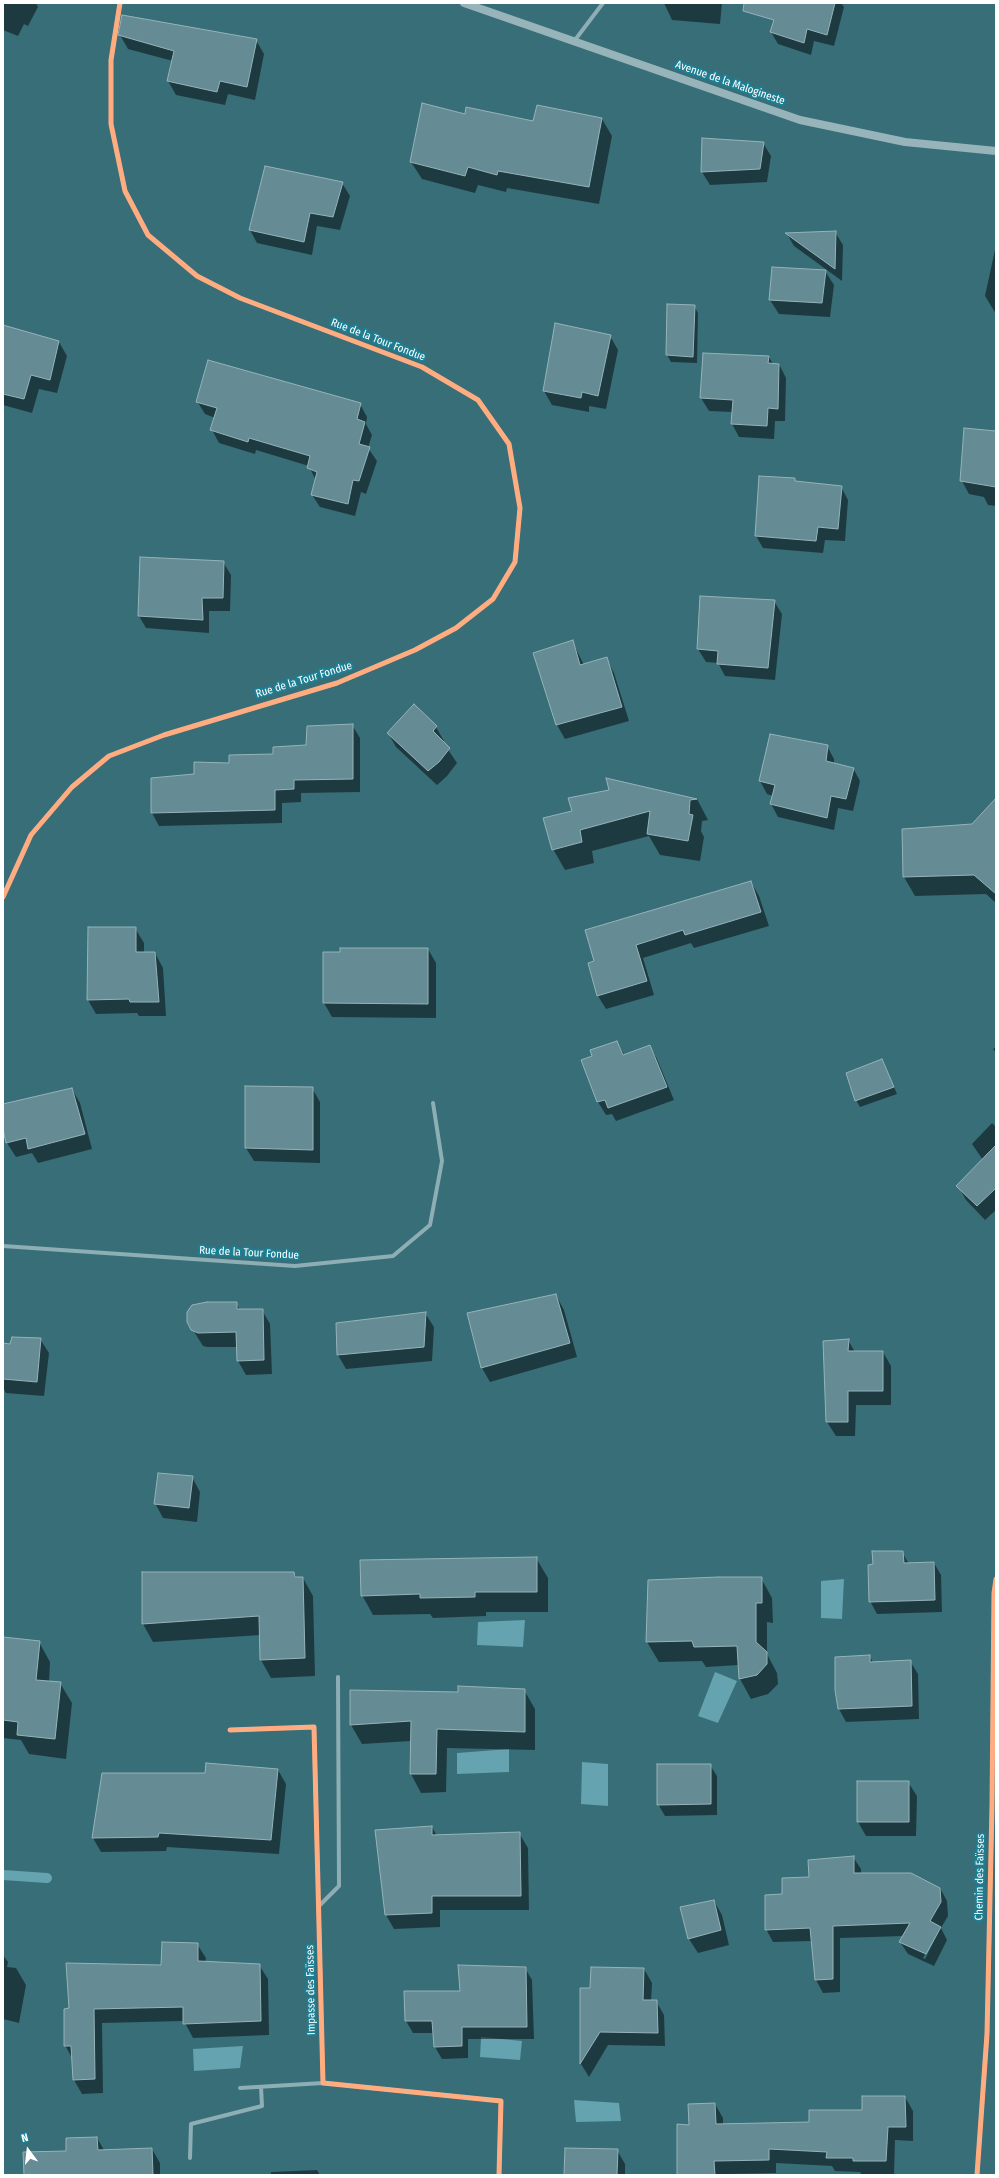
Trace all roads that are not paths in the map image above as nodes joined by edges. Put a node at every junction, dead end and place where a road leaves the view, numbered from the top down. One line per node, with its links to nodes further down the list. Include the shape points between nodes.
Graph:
1 (120, 3): 6 (street, Rue de la Tour Fondue, via 111,60 111,124 126,191 148,235 197,276 240,298 422,367 478,400 509,444 520,508 515,562 493,599 456,628 415,650 337,683 164,735 109,756 72,787 32,835)
2 (464, 3): 4 (street, Avenue de la Malogineste)
3 (603, 3): 4 (street)
4 (575, 40): 5 (street, Avenue de la Malogineste, via 800,120 905,142)
5 (996, 151)
6 (3, 897)
7 (433, 1103): 8 (street, Rue de la Tour Fondue, via 442,1161 430,1225 393,1256 294,1266)
8 (3, 1246)
9 (996, 1579): 18 (street, Chemin des Faïsses, via 987,2034)
10 (338, 1677): 12 (street, via 339,1886)
11 (230, 1730): 12 (street, Impasse des Faïsses, via 314,1727)
12 (319, 1906): 13 (street, Impasse des Faïsses)
13 (323, 2083): 14 (street); 17 (street, via 501,2101)
14 (261, 2087): 15 (street); 16 (street, via 262,2106 191,2124)
15 (240, 2088)
16 (190, 2158)
17 (499, 2175)
18 (978, 2175)

